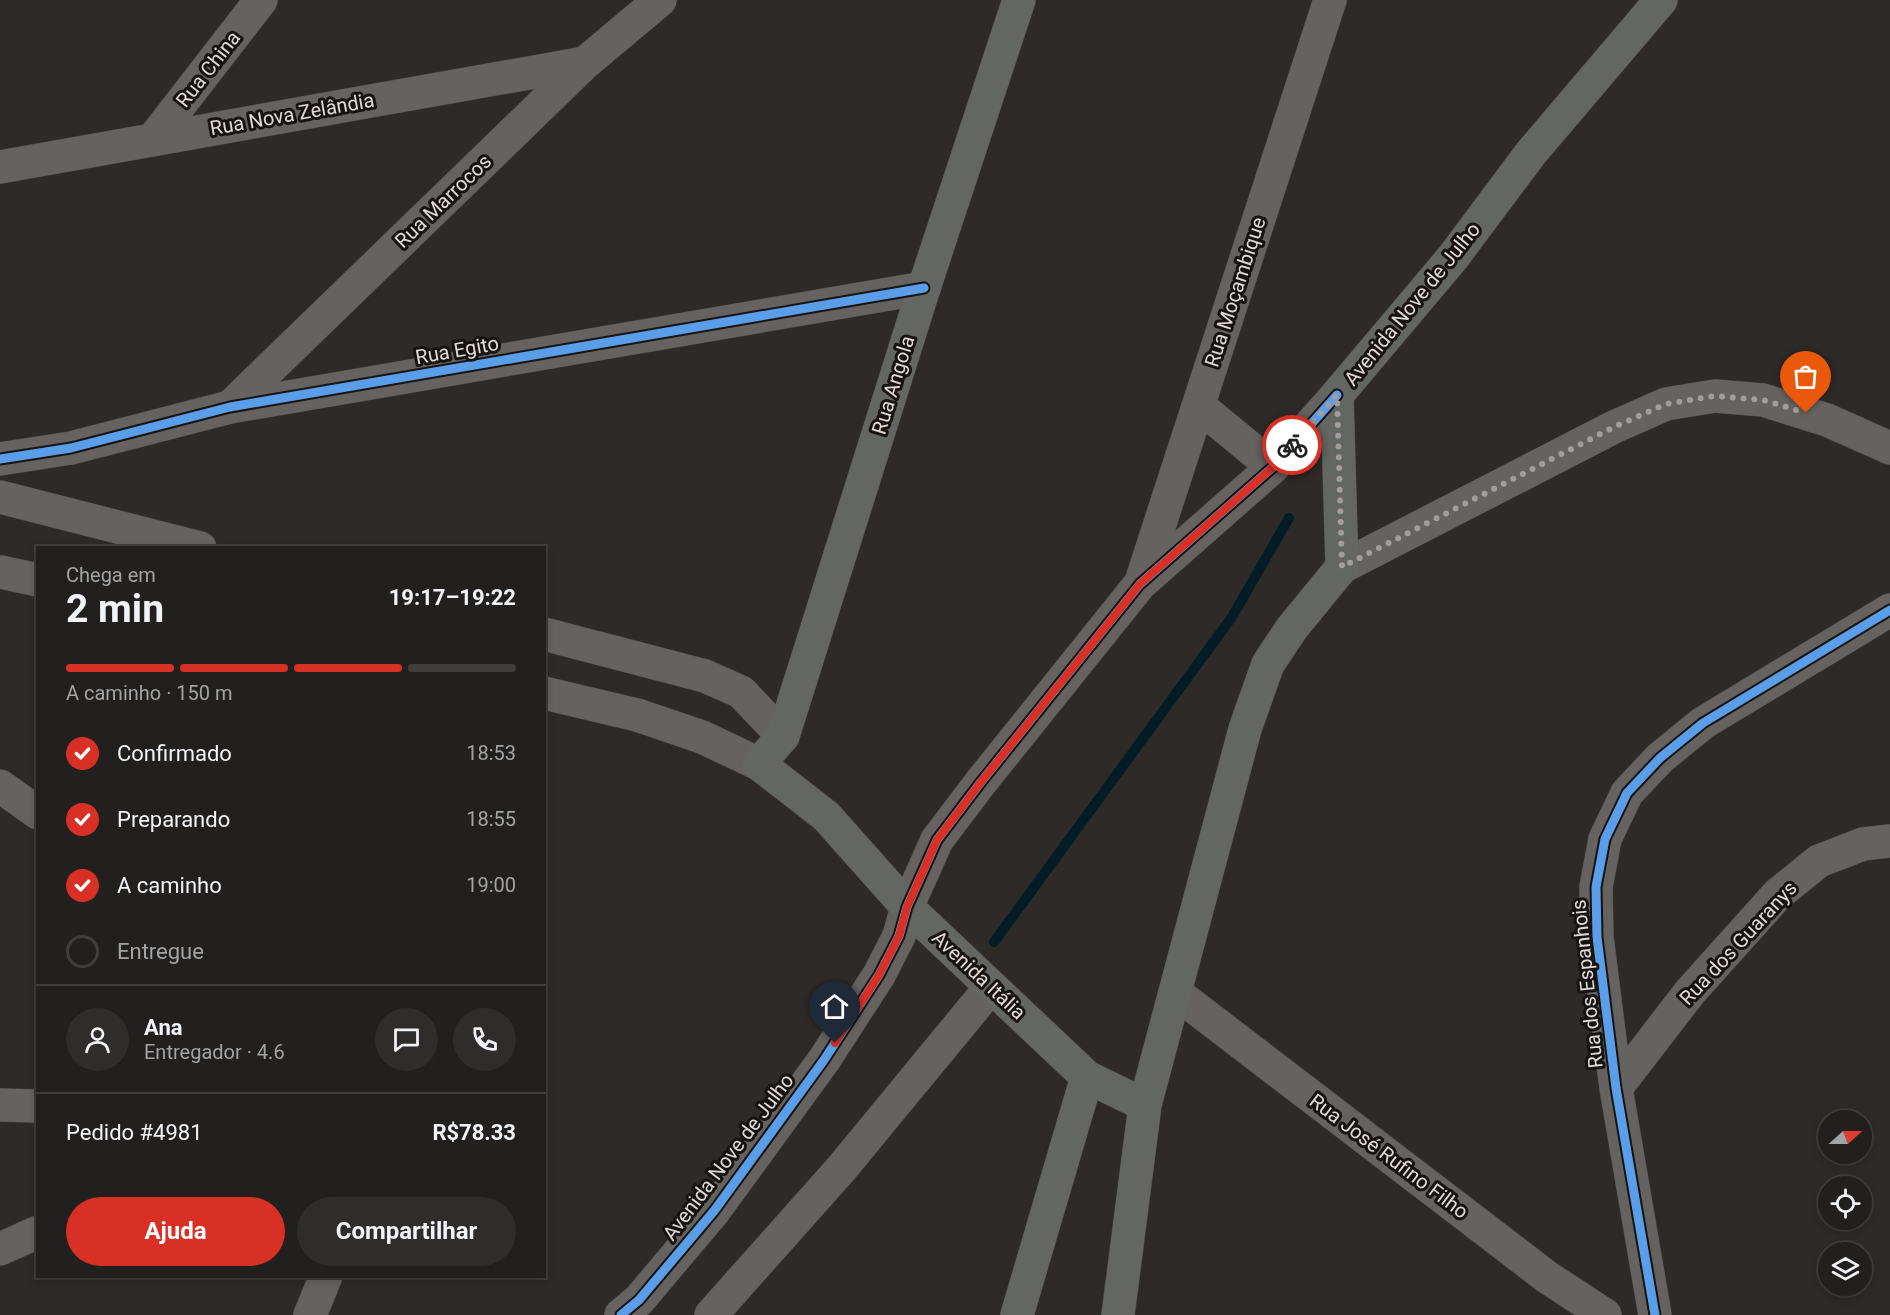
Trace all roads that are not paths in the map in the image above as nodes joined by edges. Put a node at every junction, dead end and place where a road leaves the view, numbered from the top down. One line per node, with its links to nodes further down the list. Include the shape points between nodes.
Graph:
1 (261, 0): 7 (street, Rua China)
2 (660, 0): 6 (street, Rua Marrocos)
3 (1018, 0): 9 (main road, Rua Angola)
4 (1330, 0): 11 (street, Rua Moçambique)
5 (1661, 0): 10 (main road, Avenida Nove de Julho, via 1531,153 1454,256)
6 (585, 63): 7 (street, Rua Nova Zelândia); 12 (street, Rua Marrocos)
7 (154, 138): 8 (street, Rua Nova Zelândia)
8 (0, 167)
9 (924, 288): 12 (street, Rua Egito); 25 (main road, Rua Angola)
10 (1337, 395): 15 (street, Avenida Nove de Julho); 18 (main road)
11 (1199, 405): 15 (street); 21 (street, Rua Moçambique)
12 (230, 407): 14 (street, Rua Egito, via 71,448)
13 (1890, 448): 18 (street, via 1827,420 1763,400 1715,396 1666,404)
14 (0, 459)
15 (1273, 467): 21 (street, Avenida Nove de Julho)
16 (0, 497): 17 (street)
17 (192, 546)
18 (1342, 567): 33 (main road, via 1268,664 1245,729)
19 (0, 572): 20 (street)
20 (36, 580)
21 (1140, 584): 31 (street, Avenida Nove de Julho, via 937,840)
22 (1890, 610): 35 (street, Rua dos Espanhois, via 1703,723 1660,758 1627,793 1605,839 1596,886 1597,937)
23 (546, 635): 25 (street, Avenida Itália, via 705,676 741,692)
24 (546, 693): 26 (street, Avenida Itália, via 637,715 702,737)
25 (783, 736): 26 (main road, Rua Angola); 29 (main road, Avenida Itália)
26 (759, 764): 29 (main road, Avenida Itália)
27 (0, 786): 28 (street)
28 (36, 812)
29 (826, 816): 31 (main road, Avenida Itália)
30 (1890, 841): 35 (street, Rua dos Guaranys, via 1863,844 1819,861 1778,894 1690,992)
31 (907, 907): 32 (main road, Avenida Itália); 43 (street, Avenida Nove de Julho, via 899,936 879,975 824,1060 714,1211 639,1300)
32 (991, 987): 34 (main road, Avenida Itália); 44 (street, via 842,1169)
33 (1176, 993): 37 (main road); 47 (street, Rua José Rufino Filho, via 1547,1277)
34 (1088, 1077): 37 (main road, Avenida Itália); 45 (main road)
35 (1616, 1088): 48 (street, Rua dos Espanhois)
36 (0, 1105): 38 (street)
37 (1145, 1106): 46 (main road)
38 (36, 1107)
39 (36, 1233): 40 (street)
40 (0, 1249)
41 (325, 1278): 42 (street)
42 (310, 1315)
43 (621, 1315)
44 (711, 1315)
45 (1017, 1315)
46 (1119, 1315)
47 (1605, 1315)
48 (1655, 1315)

